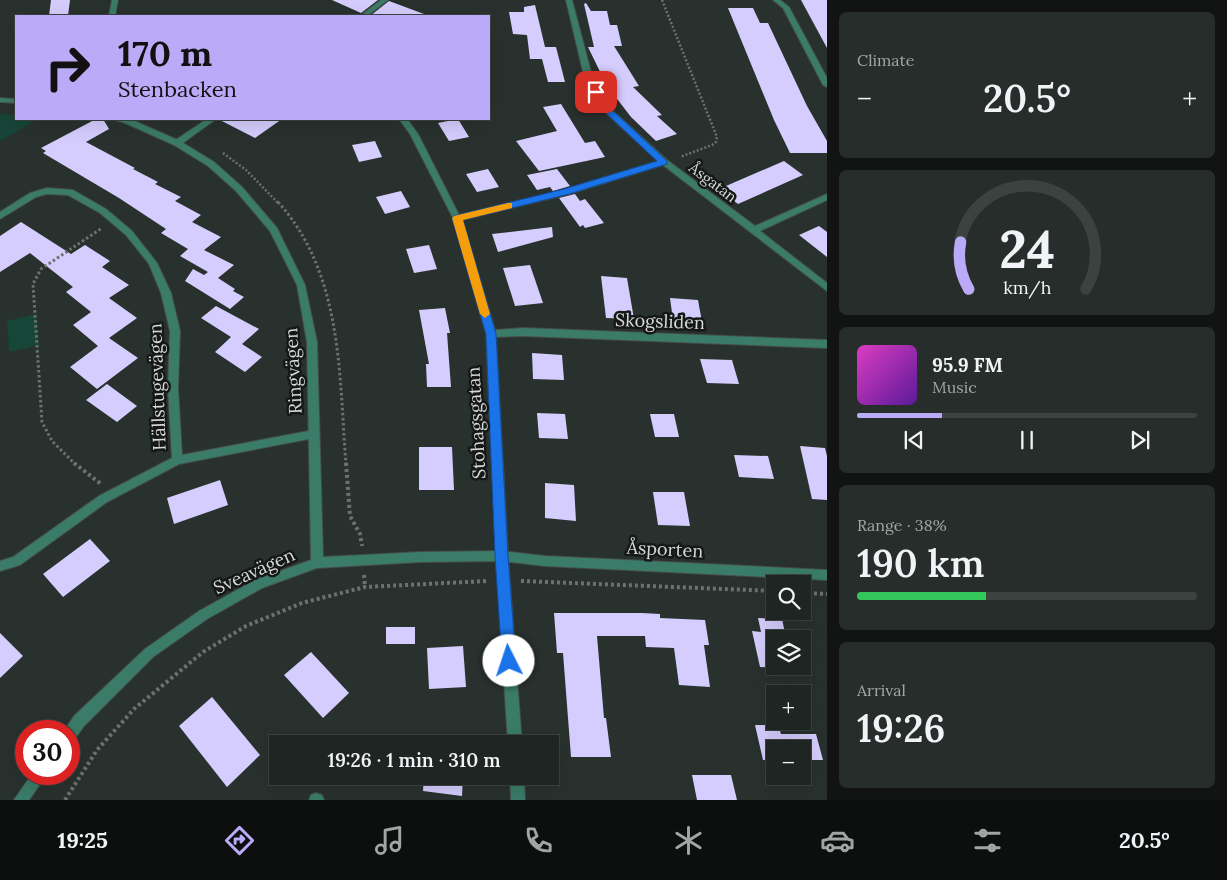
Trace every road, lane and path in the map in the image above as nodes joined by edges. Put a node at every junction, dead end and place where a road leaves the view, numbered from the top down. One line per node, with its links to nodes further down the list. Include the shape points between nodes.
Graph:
1 (115, 0): 6 (street)
2 (385, 0): 7 (street)
3 (570, 0): 15 (street, Åsgatan, via 588,76 596,92 609,111)
4 (662, 0): 15 (path, via 716,137 715,143 707,148)
5 (776, 0): 8 (street, via 786,7)
6 (112, 15)
7 (364, 15)
8 (827, 85)
9 (0, 100): 10 (street)
10 (15, 101)
11 (122, 120): 14 (street, Ringvägen)
12 (210, 120): 14 (street)
13 (404, 120): 18 (street, Stohagsgatan)
14 (177, 142): 24 (street, Ringvägen, via 240,188 274,230 301,285 312,342)
15 (664, 162): 18 (street, via 566,192); 20 (street, Åsgatan)
16 (827, 197): 20 (street)
17 (0, 216): 19 (street, Hällstugevägen, via 33,195 47,191 70,192)
18 (457, 218): 22 (street, Stohagsgatan)
19 (114, 220): 25 (street, Hällstugevägen, via 153,263 166,293 175,331 173,388); 26 (path, via 41,269 33,284 42,422 46,435 53,445)
20 (754, 230): 21 (street, Åsgatan)
21 (827, 288)
22 (491, 334): 23 (street, Skogsliden, via 524,332); 27 (street, Stohagsgatan)
23 (827, 344)
24 (314, 434): 25 (street, Hällstugevägen); 28 (street, Ringvägen)
25 (177, 460): 26 (street, Hällstugevägen)
26 (113, 494): 29 (street, Hällstugevägen, via 16,561)
27 (502, 556): 28 (street, Sveavägen); 30 (street, Åsporten); 31 (street, Stohagsgatan)
28 (317, 563): 35 (street, Sveavägen, via 259,584 203,615 149,653)
29 (0, 566)
30 (827, 575)
31 (504, 581): 32 (path); 36 (street, Stohagsgatan); 40 (path, via 364,587 274,612 203,652 134,710 97,750)
32 (766, 591)
33 (811, 593): 34 (path)
34 (827, 594)
35 (80, 720)
36 (514, 735)
37 (32, 785): 39 (street)
38 (517, 785): 41 (street)
39 (21, 800)
40 (65, 800)
41 (518, 800)

